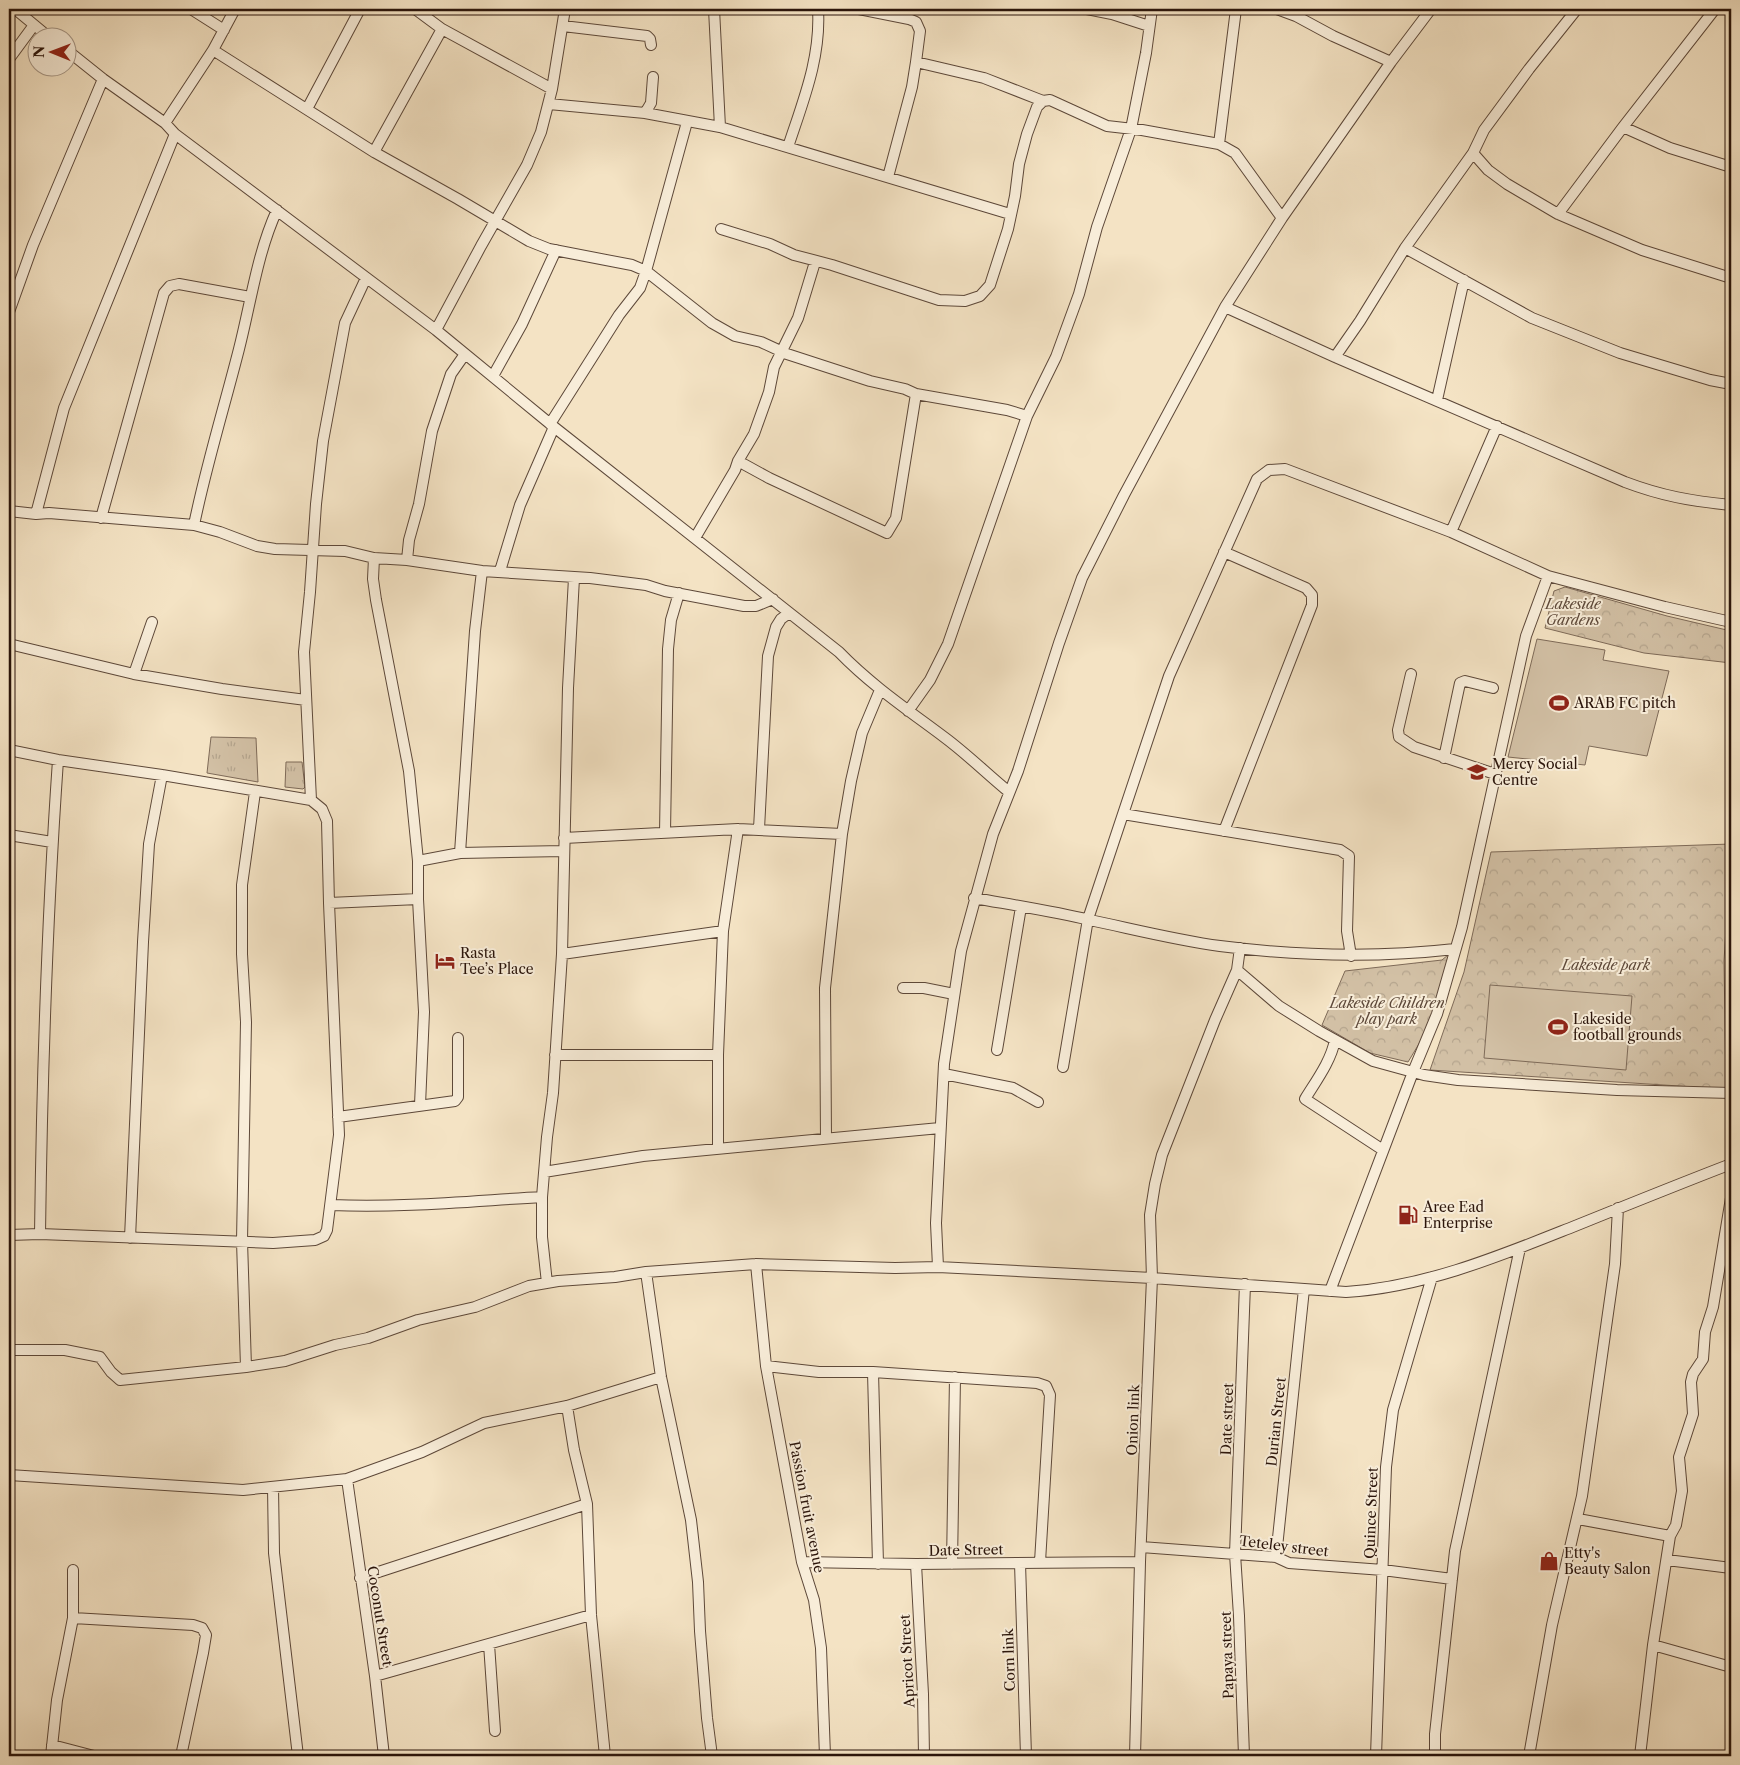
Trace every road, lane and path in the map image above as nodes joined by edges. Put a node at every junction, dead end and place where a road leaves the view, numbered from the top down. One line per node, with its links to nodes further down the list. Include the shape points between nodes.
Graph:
1 (191, 9): 22 (street)
2 (235, 9): 22 (street)
3 (360, 9): 35 (street)
4 (415, 9): 23 (street)
5 (565, 9): 19 (street)
6 (714, 9): 39 (street)
7 (818, 9): 44 (street, via 815,62)
8 (859, 9): 28 (street, via 916,22 920,32)
9 (1087, 9): 20 (street)
10 (1152, 9): 20 (street)
11 (1236, 9): 43 (street)
12 (1277, 9): 17 (street)
13 (1431, 9): 29 (street)
14 (1577, 9): 46 (street, via 1484,130)
15 (1715, 9): 40 (street)
16 (21, 11): 18 (street)
17 (1298, 12): 29 (street, via 1333,36)
18 (34, 25): 21 (street); 26 (street)
19 (563, 26): 24 (street, via 647,36); 32 (street)
20 (1149, 26): 41 (street)
21 (38, 28)
22 (224, 30): 25 (street)
23 (442, 30): 32 (street); 45 (street)
24 (651, 45)
25 (214, 50): 35 (street); 37 (street)
26 (9, 59)
27 (78, 59): 31 (street)
28 (916, 62): 33 (street, via 984,78); 48 (street)
29 (1391, 62): 52 (street)
30 (653, 77): 36 (street, via 651,103)
31 (102, 79): 37 (street); 64 (street, via 33,245)
32 (552, 89): 34 (street)
33 (1043, 101): 41 (street, via 1050,100 1107,126); 50 (street, via 1037,107 1027,134)
34 (549, 104): 36 (street); 53 (street, via 527,165)
35 (307, 109): 45 (street)
36 (645, 113): 38 (street)
37 (165, 122): 42 (street)
38 (687, 122): 39 (street); 58 (street)
39 (720, 127): 44 (street)
40 (1623, 127): 47 (street, via 1670,148); 51 (street)
41 (1131, 129): 43 (street); 73 (street, via 1098,227 1080,294 1056,358)
42 (175, 134): 49 (street); 79 (street, via 64,408)
43 (1219, 144): 52 (street, via 1235,153)
44 (788, 147): 48 (street)
45 (374, 152): 53 (street)
46 (1473, 153): 51 (street, via 1507,184); 55 (street)
47 (1730, 164)
48 (888, 177): 50 (street)
49 (277, 210): 59 (street); 62 (street, via 267,232)
50 (1010, 214): 57 (street, via 990,285 980,296 965,301 939,300)
51 (1558, 214): 60 (street, via 1642,250)
52 (1282, 218): 63 (street)
53 (494, 221): 56 (street, via 529,241); 65 (street)
54 (721, 229): 57 (street)
55 (1405, 248): 61 (street); 68 (street)
56 (556, 250): 58 (street, via 632,265); 69 (street)
57 (815, 262): 66 (street, via 798,318)
58 (646, 271): 66 (street, via 712,323 735,336); 74 (street, via 640,288 619,315)
59 (366, 278): 65 (street); 84 (street, via 345,323 338,357 323,441)
60 (1731, 278)
61 (1464, 280): 70 (street, via 1532,318 1620,353); 72 (street)
62 (250, 298): 80 (street, via 179,284 170,286 164,293); 81 (street, via 240,349)
63 (1225, 307): 68 (street); 110 (street, via 1082,578)
64 (9, 312)
65 (436, 330): 67 (street)
66 (781, 351): 71 (street); 76 (street, via 754,434)
67 (466, 354): 69 (street); 87 (street, via 451,374 432,431 409,540)
68 (1335, 357): 72 (street)
69 (494, 376): 74 (street)
70 (1731, 384)
71 (916, 394): 73 (street); 76 (street, via 896,518 887,532)
72 (1437, 400): 75 (street)
73 (1027, 416): 103 (street, via 948,644 930,680)
74 (552, 426): 83 (street); 89 (street, via 520,505)
75 (1497, 426): 77 (street, via 1656,493); 82 (street)
76 (738, 461): 83 (street)
77 (1731, 505)
78 (9, 511): 79 (street)
79 (36, 514): 80 (street)
80 (101, 518): 81 (street)
81 (194, 525): 84 (street, via 257,546)
82 (1451, 532): 85 (street, via 1285,469 1269,470 1257,478); 90 (street)
83 (695, 538): 93 (street)
84 (313, 552): 86 (street, via 345,551); 102 (street, via 304,652)
85 (1224, 552): 112 (street, via 1169,676); 115 (street, via 1306,588 1312,595 1312,605)
86 (374, 558): 87 (street); 123 (street, via 376,600 409,771)
87 (408, 560): 88 (street)
88 (482, 570): 89 (street); 122 (street)
89 (500, 572): 91 (street)
90 (1548, 576): 96 (street); 107 (street, via 1526,636)
91 (574, 578): 92 (street, via 646,585); 119 (street)
92 (679, 593): 93 (street, via 750,606); 116 (street, via 671,620 668,649)
93 (773, 599): 94 (street)
94 (789, 612): 101 (street); 114 (street, via 776,627 768,656)
95 (152, 622): 98 (street)
96 (1731, 622)
97 (9, 644): 98 (street)
98 (134, 674): 102 (street)
99 (1411, 674): 105 (street, via 1399,737 1414,747)
100 (1493, 688): 105 (street, via 1460,682)
101 (880, 690): 103 (street); 117 (street, via 862,733)
102 (306, 700): 111 (street)
103 (908, 710): 110 (street)
104 (9, 750): 106 (street)
105 (1444, 758): 107 (street)
106 (58, 760): 108 (street); 120 (street)
107 (1494, 774): 131 (street)
108 (162, 775): 109 (street); 161 (street, via 149,844)
109 (256, 792): 111 (street); 162 (street, via 242,885 246,1022)
110 (1009, 792): 124 (street)
111 (311, 800): 126 (street, via 322,809 327,821)
112 (1123, 814): 115 (street); 128 (street)
113 (738, 829): 114 (street); 116 (street); 129 (street)
114 (759, 829): 117 (street)
115 (1224, 832): 133 (street, via 1340,850 1349,856 1347,931)
116 (665, 833): 119 (street)
117 (842, 834): 150 (street, via 825,988)
118 (9, 835): 120 (street)
119 (564, 838): 121 (street)
120 (52, 842): 159 (street)
121 (564, 850): 122 (street); 132 (street)
122 (460, 853): 123 (street)
123 (418, 861): 125 (street)
124 (974, 898): 127 (street); 136 (street)
125 (418, 899): 126 (street); 147 (street, via 424,1012)
126 (329, 903): 148 (street)
127 (1021, 907): 128 (street); 139 (street)
128 (1088, 919): 130 (street, via 1174,938); 142 (street)
129 (723, 930): 132 (street); 141 (street)
130 (1240, 948): 133 (street); 134 (street, Onion link)
131 (1455, 949): 133 (street); 143 (street, via 1437,1014)
132 (562, 954): 140 (street)
133 (1351, 956)
134 (1237, 970): 138 (street, via 1279,1006); 168 (street, Onion link, via 1162,1155 1150,1215)
135 (903, 988): 136 (street)
136 (954, 994): 144 (street)
137 (458, 1038): 147 (street, via 458,1097 455,1101)
138 (1335, 1040): 143 (street, via 1373,1060); 152 (street, via 1305,1099)
139 (997, 1050)
140 (555, 1055): 141 (street); 154 (street)
141 (718, 1055): 151 (street)
142 (1063, 1067)
143 (1413, 1072): 145 (street, via 1496,1083); 152 (street)
144 (944, 1074): 146 (street, via 1013,1088); 149 (street)
145 (1731, 1093)
146 (1038, 1102)
147 (420, 1105): 148 (street)
148 (338, 1117): 157 (street)
149 (940, 1128): 150 (street); 165 (street, via 936,1223)
150 (826, 1138): 151 (street)
151 (718, 1149): 154 (street, via 643,1156)
152 (1384, 1150): 172 (street)
153 (1731, 1164): 158 (street)
154 (544, 1172): 155 (street)
155 (542, 1196): 157 (street, via 439,1204); 169 (street)
156 (1731, 1198): 185 (street, via 1713,1307 1705,1332 1704,1359 1691,1382 1693,1414 1679,1457 1682,1491 1676,1525)
157 (331, 1205): 162 (street, via 327,1230 324,1236 315,1240)
158 (1618, 1208): 163 (street); 184 (street, via 1614,1274)
159 (40, 1234): 160 (street); 161 (street)
160 (9, 1235)
161 (130, 1238): 162 (street)
162 (242, 1241): 175 (street)
163 (1520, 1248): 167 (street); 201 (street, via 1459,1532)
164 (756, 1264): 165 (street); 166 (street); 174 (street, Passion fruit avenue)
165 (938, 1267): 168 (street)
166 (646, 1272): 169 (street); 177 (street)
167 (1432, 1277): 172 (street, via 1376,1290); 199 (street, Quince Street, via 1393,1410 1386,1468)
168 (1152, 1278): 170 (street); 186 (street, Onion link)
169 (547, 1283): 175 (street, via 529,1286 475,1307 418,1320 368,1338 335,1344 285,1361)
170 (1245, 1284): 171 (street); 187 (street, Date street)
171 (1304, 1289): 172 (street); 188 (street, Durian Street)
172 (1330, 1291)
173 (9, 1354): 175 (street, via 10,1350 65,1350 100,1357 120,1380)
174 (766, 1366): 176 (street, via 819,1372); 190 (street, Passion fruit avenue)
175 (246, 1367)
176 (872, 1372): 178 (street); 194 (street)
177 (662, 1377): 179 (street); 216 (street, via 691,1520)
178 (955, 1377): 192 (street, via 1046,1386 1050,1395); 196 (street)
179 (567, 1406): 181 (street, via 484,1423 422,1452); 183 (street)
180 (9, 1475): 182 (street, via 243,1490)
181 (346, 1480): 182 (street); 200 (street, Coconut Street)
182 (273, 1487): 213 (street, via 274,1553)
183 (586, 1504): 200 (street); 202 (street)
184 (1578, 1519): 185 (street); 224 (street, via 1552,1625)
185 (1670, 1536): 189 (street)
186 (1142, 1547): 187 (street, Teteley street); 193 (street, Onion link)
187 (1235, 1554): 188 (street, Teteley street); 221 (street, Papaya street)
188 (1276, 1557): 199 (street, Teteley street, via 1288,1563)
189 (1667, 1560): 197 (street); 205 (street)
190 (802, 1562): 194 (street, Date Street); 217 (street, Passion fruit avenue, via 814,1600 821,1648)
191 (1020, 1562): 192 (street, Date Street); 196 (street, Date Street); 219 (street, Corn link)
192 (1040, 1562): 193 (street, Date Street)
193 (1135, 1562): 220 (street, Onion link)
194 (878, 1564): 195 (street, Date Street)
195 (916, 1564): 196 (street, Date Street); 218 (street, Apricot Street)
196 (952, 1564)
197 (1731, 1568)
198 (73, 1570): 203 (street)
199 (1383, 1570): 201 (street, Teteley street); 222 (street, Quince Street)
200 (360, 1578): 207 (street, Coconut Street)
201 (1452, 1579): 223 (street)
202 (591, 1615): 204 (street); 215 (street)
203 (73, 1618): 209 (street); 212 (street, via 202,1628 206,1635 203,1654)
204 (489, 1644): 207 (street); 208 (street)
205 (1653, 1645): 206 (street); 225 (street)
206 (1731, 1668)
207 (375, 1676): 214 (street, Coconut Street)
208 (495, 1731)
209 (52, 1745): 210 (street); 211 (street)
210 (51, 1756)
211 (94, 1756)
212 (181, 1756)
213 (298, 1756)
214 (384, 1756)
215 (605, 1756)
216 (712, 1756)
217 (826, 1756)
218 (924, 1756)
219 (1026, 1756)
220 (1134, 1756)
221 (1244, 1756)
222 (1376, 1756)
223 (1435, 1756)
224 (1529, 1756)
225 (1640, 1756)

